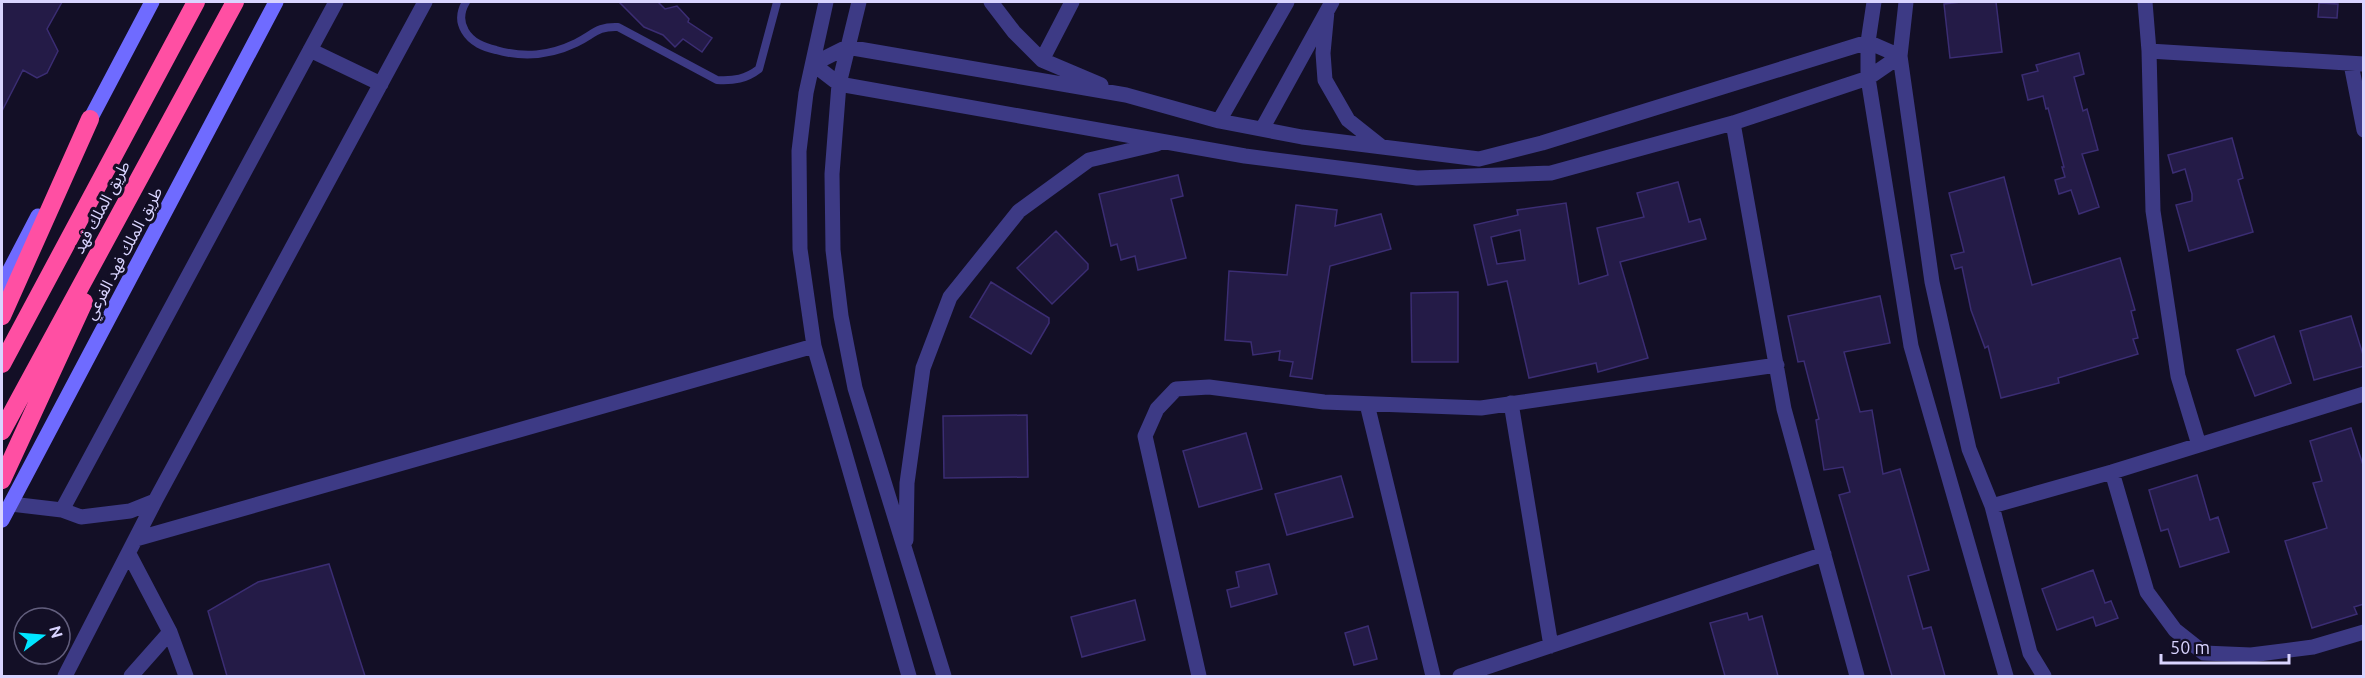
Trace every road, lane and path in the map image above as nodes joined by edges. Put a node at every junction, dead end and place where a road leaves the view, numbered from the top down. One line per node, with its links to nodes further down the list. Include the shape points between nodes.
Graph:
1 (152, 2): 30 (main road)
2 (196, 2): 41 (highway, طريق الملك فهد)
3 (235, 2): 35 (highway, طريق الملك فهد)
4 (276, 2): 51 (main road, طريق الملك فهد الفرعي)
5 (336, 2): 20 (street)
6 (425, 2): 27 (street)
7 (466, 2): 8 (lane, via 461,23 481,46 517,56 547,53 606,27 618,27 717,80 732,81 759,69)
8 (777, 2)
9 (826, 2): 24 (street)
10 (859, 2): 19 (street)
11 (991, 2): 23 (street)
12 (1072, 2): 23 (street)
13 (1287, 2): 31 (street)
14 (1874, 2): 18 (street)
15 (1906, 2): 22 (street)
16 (2145, 2): 21 (street)
17 (1329, 6): 33 (street); 37 (street, via 1323,53 1325,80 1348,120)
18 (1868, 42): 22 (street); 26 (street); 37 (street, via 1479,159)
19 (847, 47): 24 (street); 28 (street); 29 (street)
20 (310, 50): 27 (street); 53 (street)
21 (2149, 51): 25 (street); 47 (street, via 2152,211 2178,376)
22 (1900, 56): 26 (street); 52 (street, via 1932,282 1969,449)
23 (1042, 60): 29 (street)
24 (813, 64): 28 (street); 40 (street, via 799,151 800,249)
25 (2358, 64): 34 (street)
26 (1868, 78): 32 (street); 71 (street, via 1911,346)
27 (381, 84): 50 (street)
28 (839, 84): 36 (street); 58 (street, via 832,174 833,250 841,316 855,388)
29 (1126, 95): 31 (street)
30 (90, 118): 38 (main road); 39 (highway)
31 (1219, 121): 33 (street)
32 (1733, 123): 36 (street, via 1551,172 1417,178); 42 (street)
33 (1262, 129): 37 (street)
34 (2364, 130)
35 (162, 136): 46 (highway, طريق الملك فهد); 49 (highway)
36 (1164, 142): 58 (street, via 1089,160 1080,166 1019,211 950,297 923,368 907,483)
37 (1382, 147)
38 (2, 285)
39 (2, 316)
40 (814, 346): 55 (street); 65 (street)
41 (2, 364)
42 (1777, 365): 45 (street); 57 (street)
43 (2364, 394): 47 (street)
44 (1367, 404): 45 (street, via 1481,408); 67 (street, via 1209,387 1176,389 1157,409 1145,436); 68 (street)
45 (1511, 404): 61 (street)
46 (2, 431)
47 (2199, 445): 48 (street)
48 (2112, 472): 52 (street); 60 (street, via 2147,592 2175,630 2204,653 2262,654 2313,647)
49 (2, 480)
50 (155, 501): 53 (street, via 130,511 81,516); 55 (street)
51 (11, 504): 53 (street); 54 (main road, طريق الملك فهد الفرعي)
52 (1992, 506): 72 (street, via 2030,653)
53 (62, 510)
54 (2, 520)
55 (136, 539): 56 (street)
56 (129, 554): 59 (street); 62 (street)
57 (1824, 554): 61 (street); 70 (street)
58 (906, 555): 66 (street)
59 (170, 632): 63 (street); 64 (street)
60 (2364, 632)
61 (1551, 646): 69 (street)
62 (65, 676)
63 (131, 676)
64 (186, 676)
65 (909, 676)
66 (944, 676)
67 (1199, 676)
68 (1433, 676)
69 (1460, 676)
70 (1857, 676)
71 (2006, 676)
72 (2044, 676)

